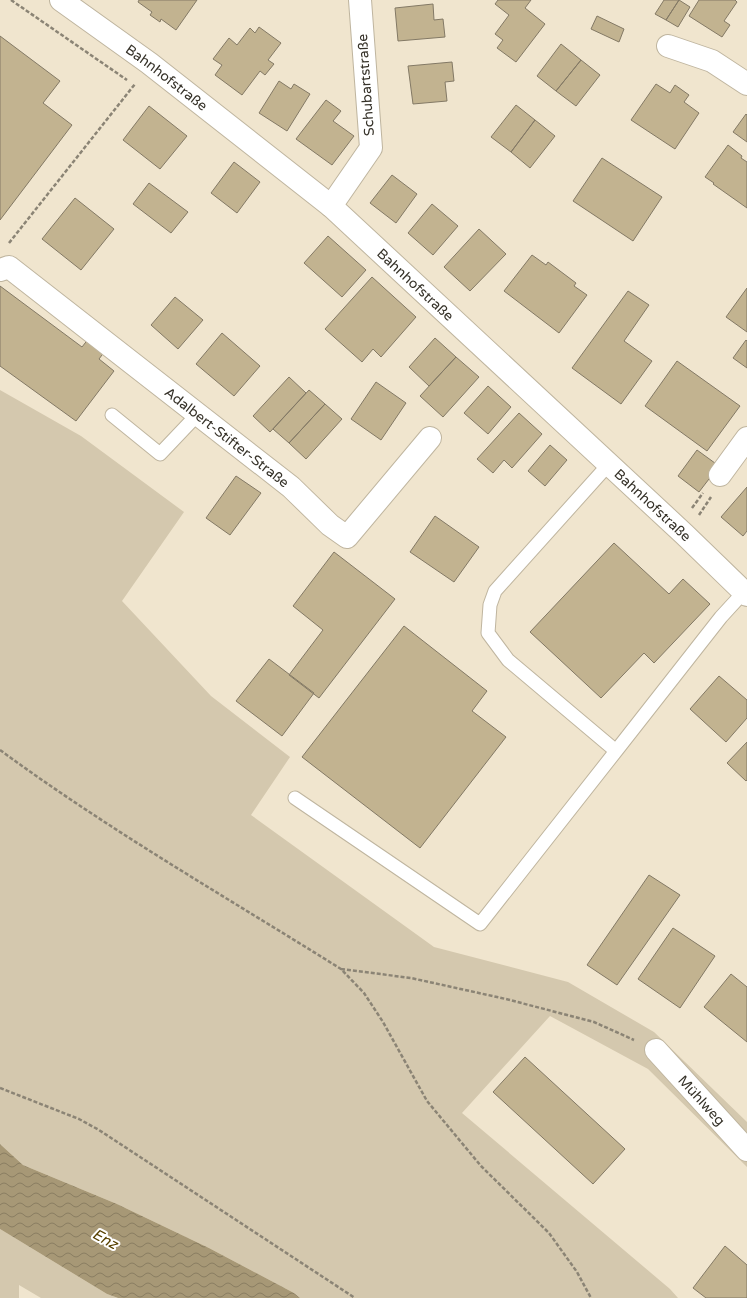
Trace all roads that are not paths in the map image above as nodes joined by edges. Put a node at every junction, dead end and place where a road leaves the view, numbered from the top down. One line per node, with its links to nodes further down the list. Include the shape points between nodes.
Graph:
1 (62, 0): 5 (street, Bahnhofstraße, via 149,63)
2 (360, 0): 5 (street, Schubartstraße, via 371,148)
3 (668, 46): 4 (street, via 712,61)
4 (747, 84)
5 (331, 206): 11 (street, Bahnhofstraße)
6 (5, 268): 7 (street, Adalbert-Stifter-Straße)
7 (198, 414): 8 (lane, via 160,454); 9 (street, Adalbert-Stifter-Straße, via 291,487 346,537)
8 (112, 415)
9 (430, 438)
10 (747, 438): 12 (street)
11 (609, 464): 13 (street, Bahnhofstraße); 14 (lane, via 496,591 490,605 488,634 508,660)
12 (713, 483)
13 (745, 593): 14 (lane, via 721,617)
14 (616, 751): 15 (lane, via 480,924)
15 (295, 798)
16 (656, 1050): 17 (street, Mühlweg)
17 (747, 1150)

